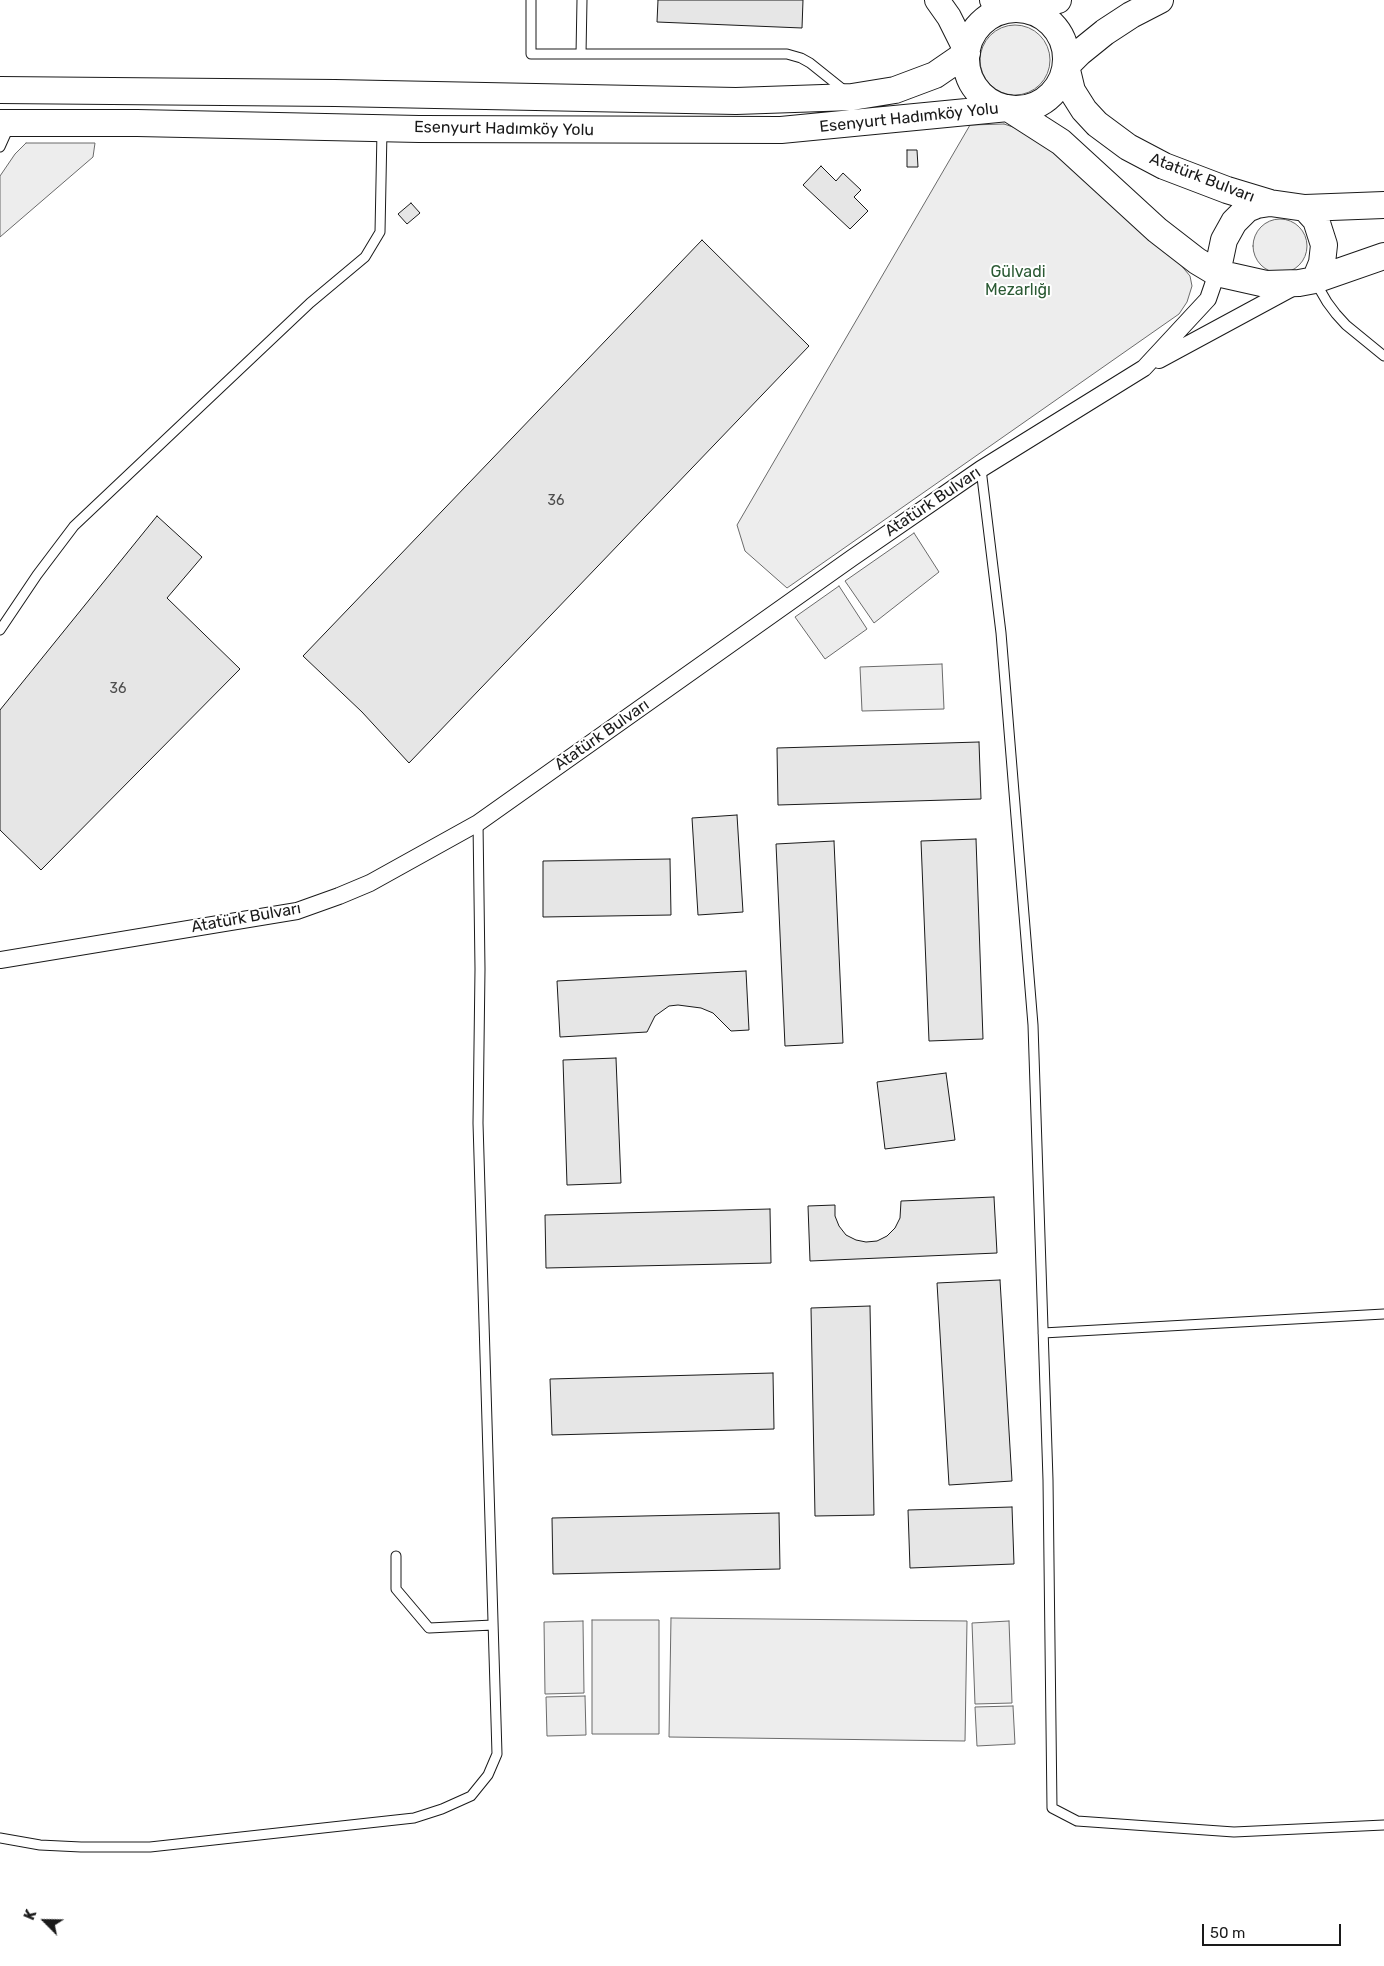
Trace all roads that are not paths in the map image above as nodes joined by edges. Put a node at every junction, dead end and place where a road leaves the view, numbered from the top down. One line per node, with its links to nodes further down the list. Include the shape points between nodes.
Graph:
1 (531, 0): 9 (lane, via 531,54)
2 (582, 0): 9 (lane)
3 (936, 0): 8 (street, via 949,17)
4 (992, 0): 7 (street)
5 (1058, 0): 7 (main road)
6 (1160, 0): 10 (main road, via 1105,32)
7 (1018, 9): 8 (main road, via 990,16 971,38); 10 (main road, via 1035,12 1060,34 1066,50)
8 (967, 53): 12 (main road, Esenyurt Hadımköy Yolu, via 934,75 895,90); 13 (main road, via 967,68 972,82 993,103)
9 (581, 54): 12 (lane, via 794,55 810,63)
10 (1066, 66): 13 (main road, via 1061,82 1039,104); 17 (main road, Atatürk Bulvarı, via 1072,91 1084,110 1128,147 1164,166)
11 (0, 90): 12 (main road, Esenyurt Hadımköy Yolu, via 736,100)
12 (852, 97)
13 (1008, 108): 15 (main road, Esenyurt Hadımköy Yolu, via 781,130); 21 (main road, Atatürk Bulvarı, via 1061,142 1157,230)
14 (6, 123): 15 (main road, Esenyurt Hadımköy Yolu); 16 (lane)
15 (382, 128): 26 (lane, via 380,232 365,257 310,303 74,526)
16 (0, 147)
17 (1270, 202): 19 (main road, Atatürk Bulvarı); 21 (main road, via 1252,206 1234,222 1224,240)
18 (1384, 206): 19 (main road, Atatürk Bulvarı)
19 (1305, 208): 22 (main road, via 1316,220 1324,245 1322,264)
20 (1384, 256): 22 (main road, Atatürk Bulvarı)
21 (1216, 273): 22 (main road, Atatürk Bulvarı, via 1266,284); 24 (street, Atatürk Bulvarı, via 1208,299)
22 (1307, 282): 23 (lane, via 1346,324); 24 (street, Atatürk Bulvarı)
23 (1384, 356)
24 (1144, 368): 25 (street, Atatürk Bulvarı)
25 (982, 469): 27 (street, Atatürk Bulvarı); 30 (lane, via 1001,633 1033,1024)
26 (0, 630)
27 (478, 823): 28 (street, Atatürk Bulvarı, via 370,882 297,911); 32 (lane, via 478,1123)
28 (0, 960)
29 (1384, 1314): 30 (lane)
30 (1043, 1332): 33 (lane, via 1052,1808 1077,1821 1234,1832)
31 (396, 1556): 32 (lane, via 396,1589 429,1628)
32 (493, 1625): 34 (lane, via 497,1754 488,1775 471,1796 442,1809 414,1818 150,1846 48,1845)
33 (1384, 1825)
34 (0, 1838)

